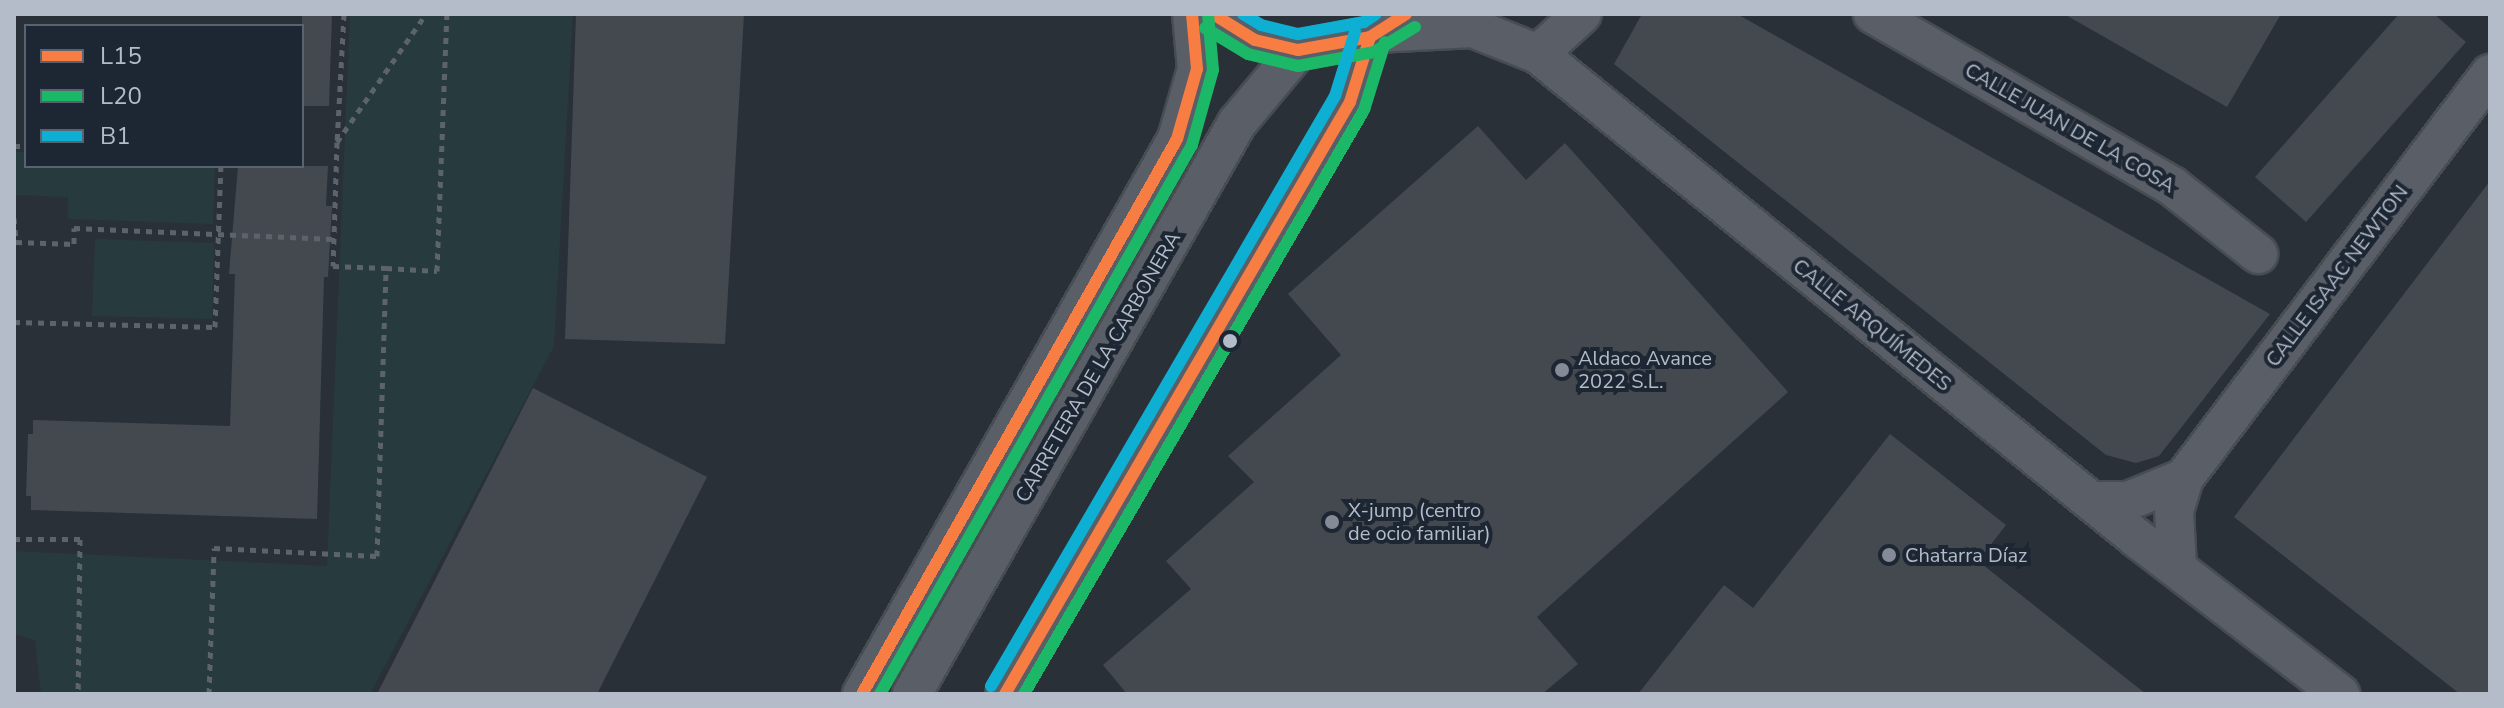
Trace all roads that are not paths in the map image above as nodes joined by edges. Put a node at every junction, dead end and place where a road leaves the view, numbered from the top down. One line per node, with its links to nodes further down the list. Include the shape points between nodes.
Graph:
1 (1192, 14): 15 (street, via 1197,69 1177,139)
2 (1213, 14): 7 (street, via 1255,40)
3 (1502, 14): 8 (street)
4 (1582, 14): 8 (street)
5 (1873, 14): 11 (street, CALLE JUAN DE LA COSA, via 2172,186)
6 (1396, 29): 7 (street, CALLE ARQUÍMEDES); 8 (street, CALLE ARQUÍMEDES, via 1473,28); 10 (street); 10 (street)
7 (1298, 50): 16 (street, CARRETERA DE LA CARBONERA, via 1237,123)
8 (1538, 54): 13 (street, CALLE ARQUÍMEDES)
9 (2490, 74): 12 (street, CALLE ISAAC NEWTON)
10 (1350, 102): 17 (street)
11 (2258, 254)
12 (2184, 478): 13 (street, via 2128,501); 14 (street, CALLE ISAAC NEWTON, via 2174,511)
13 (2092, 501): 14 (street, CALLE ARQUÍMEDES)
14 (2177, 568): 18 (street, CALLE ARQUÍMEDES)
15 (862, 694)
16 (912, 694)
17 (1005, 694)
18 (2340, 694)

